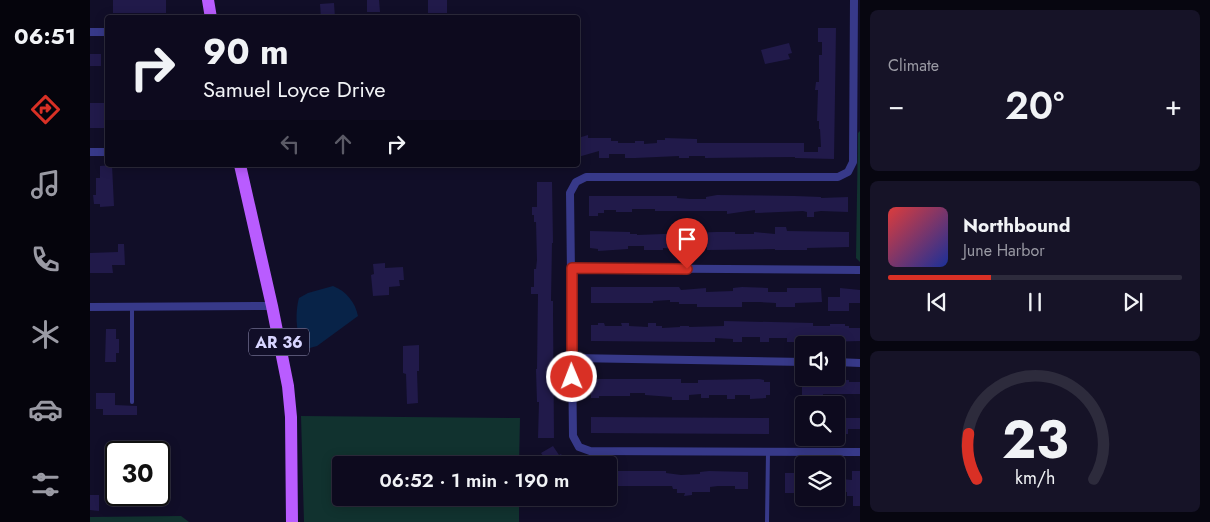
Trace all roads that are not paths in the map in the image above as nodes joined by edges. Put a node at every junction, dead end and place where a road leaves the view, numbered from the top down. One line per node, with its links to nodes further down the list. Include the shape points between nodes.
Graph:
1 (208, 0): 3 (main road)
2 (854, 0): 4 (street)
3 (210, 15)
4 (857, 25): 7 (street)
5 (90, 32): 6 (street)
6 (105, 32)
7 (857, 122): 11 (street, via 853,162 848,172 838,177 586,178 576,182 570,193)
8 (90, 152): 9 (street)
9 (105, 152)
10 (240, 167): 13 (main road, AR 36)
11 (572, 268): 12 (street); 16 (street)
12 (860, 270)
13 (272, 306): 15 (street); 23 (main road, AR 36, via 291,417)
14 (90, 307): 15 (street)
15 (132, 307): 20 (lane)
16 (572, 358): 17 (street); 21 (street, via 573,436 579,447 590,450)
17 (795, 362)
18 (845, 362): 19 (street)
19 (860, 362)
20 (132, 402)
21 (768, 452): 22 (street); 24 (lane)
22 (860, 452)
23 (292, 522)
24 (767, 522)

